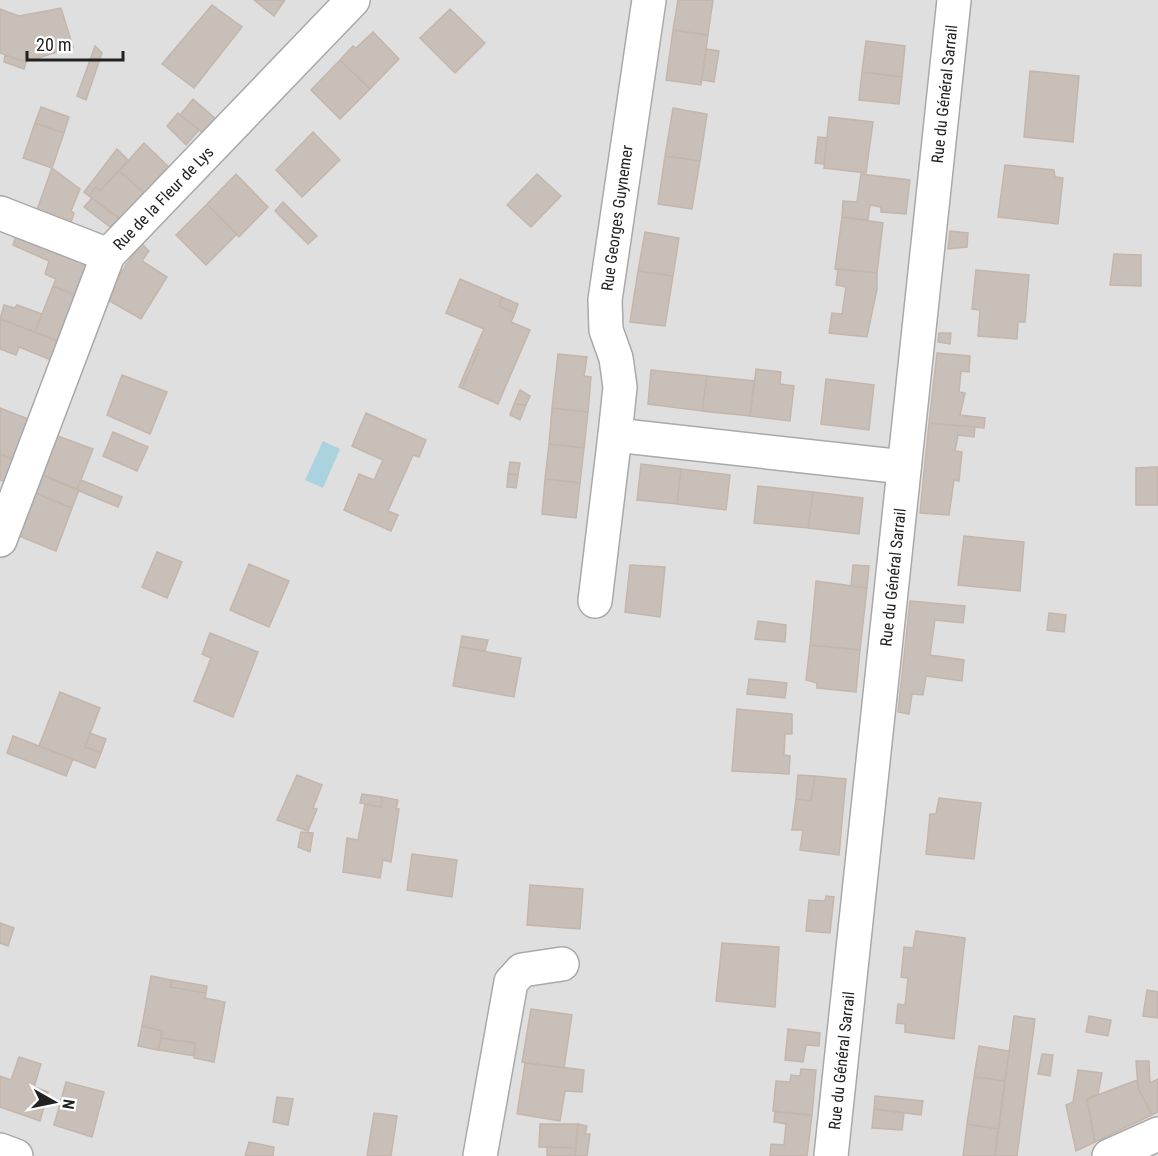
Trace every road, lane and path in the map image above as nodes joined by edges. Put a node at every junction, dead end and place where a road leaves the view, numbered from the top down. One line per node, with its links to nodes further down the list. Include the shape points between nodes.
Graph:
1 (353, 0): 5 (street, Rue de la Fleur de Lys)
2 (649, 0): 6 (street, Rue Georges Guynemer, via 605,300 606,330 616,358 620,387)
3 (954, 0): 7 (street, Rue du Général Sarrail)
4 (0, 213): 5 (street)
5 (108, 255): 8 (street, Rue de la Fleur de Lys)
6 (615, 435): 7 (street); 9 (street, Rue Georges Guynemer)
7 (904, 467): 15 (street, Rue du Général Sarrail)
8 (0, 540)
9 (595, 601)
10 (562, 964): 14 (street, via 522,970 511,982)
11 (1158, 1134): 16 (street)
12 (0, 1150): 13 (street)
13 (16, 1156)
14 (480, 1156)
15 (831, 1156)
16 (1109, 1156)

